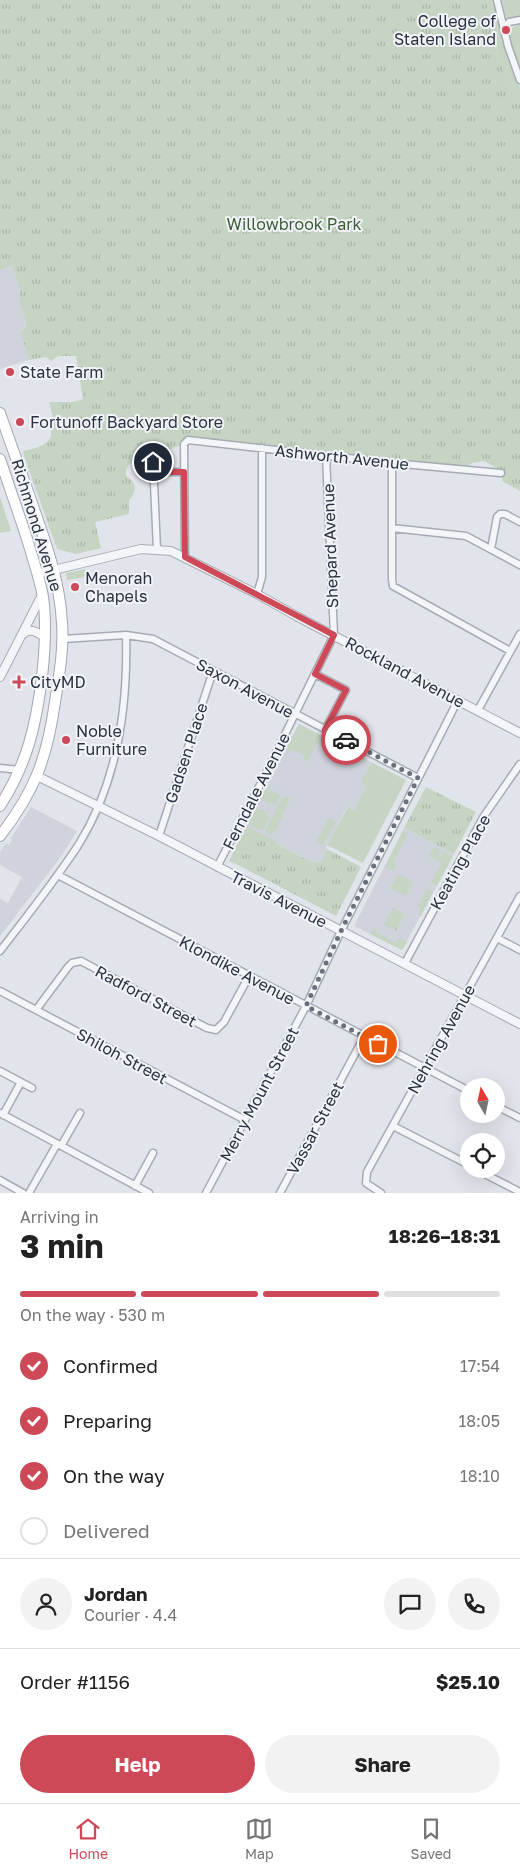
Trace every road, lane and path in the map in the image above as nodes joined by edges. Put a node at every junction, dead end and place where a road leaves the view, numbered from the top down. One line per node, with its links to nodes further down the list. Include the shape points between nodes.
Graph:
1 (497, 0): 3 (street)
2 (520, 20): 3 (street, via 509,22)
3 (504, 30): 4 (street)
4 (520, 80)
5 (0, 413): 20 (main road, Richmond Avenue)
6 (262, 448): 7 (street, Ashworth Avenue); 12 (street, Ashworth Avenue, via 188,440 184,444); 22 (street, via 262,577)
7 (326, 456): 10 (street, Ashworth Avenue); 26 (street, Shepard Avenue)
8 (0, 459): 21 (main road, Richmond Avenue)
9 (153, 462): 11 (street)
10 (392, 463): 13 (street, Ashworth Avenue); 15 (street)
11 (154, 472): 12 (street); 16 (street)
12 (184, 472): 18 (street)
13 (501, 473)
14 (520, 522): 17 (street, via 500,514)
15 (392, 528): 17 (street, via 466,536); 30 (street, via 392,579 395,587)
16 (157, 549): 18 (street, Rockland Avenue); 20 (street, Rockland Avenue, via 132,551)
17 (491, 549): 19 (street)
18 (185, 557): 22 (street, Rockland Avenue)
19 (520, 565)
20 (54, 570): 21 (street, Rockland Avenue); 29 (main road, Richmond Avenue)
21 (37, 574): 23 (main road, Richmond Avenue)
22 (257, 594): 26 (street, Rockland Avenue)
23 (42, 595): 27 (street); 28 (main road, Richmond Avenue)
24 (520, 634): 30 (street)
25 (126, 635): 29 (street, Saxon Avenue); 32 (street, Saxon Avenue, via 153,639); 45 (street, via 124,714)
26 (334, 635): 33 (street, Ferndale Avenue); 35 (street, Rockland Avenue)
27 (21, 636): 28 (street, via 28,630); 31 (street)
28 (45, 637): 42 (main road, Richmond Avenue, via 34,728)
29 (63, 639): 43 (main road, Richmond Avenue, via 51,731)
30 (510, 651): 36 (street)
31 (3, 664): 34 (street)
32 (213, 671): 37 (street, Saxon Avenue); 48 (street, Gadsen Place)
33 (315, 674): 37 (street, Ferndale Avenue); 38 (street, via 346,690)
34 (0, 677)
35 (458, 700): 36 (street, Rockland Avenue); 44 (street, Merry Mount Street)
36 (478, 710): 39 (street, Rockland Avenue)
37 (295, 714): 38 (street, Saxon Avenue); 49 (street, Ferndale Avenue)
38 (325, 730): 44 (street, Saxon Avenue)
39 (520, 733)
40 (520, 764): 56 (street, Keating Place, via 484,816)
41 (0, 768): 42 (street)
42 (20, 770): 46 (main road, Richmond Avenue)
43 (37, 776): 45 (street, Travis Avenue); 47 (main road, Richmond Avenue, via 18,813)
44 (418, 778): 52 (street, Merry Mount Street)
45 (99, 805): 48 (street, Travis Avenue); 50 (street)
46 (0, 806)
47 (0, 835)
48 (159, 836): 49 (street, Travis Avenue)
49 (217, 867): 52 (street, Travis Avenue)
50 (58, 875): 55 (street); 57 (street, Klondike Avenue)
51 (520, 896): 53 (street, Nehring Avenue)
52 (341, 931): 56 (street, Travis Avenue); 60 (street, Merry Mount Street)
53 (497, 938): 54 (street); 59 (street, Nehring Avenue)
54 (520, 950)
55 (0, 951)
56 (404, 963): 59 (street, Travis Avenue)
57 (249, 976): 60 (street, Klondike Avenue); 61 (street, Radford Street, via 224,1022 216,1030 206,1028 81,962 68,967)
58 (0, 991): 61 (street, Shiloh Street)
59 (466, 996): 62 (street, Travis Avenue); 64 (street, Nehring Avenue)
60 (306, 1006): 63 (street, Klondike Avenue); 73 (street, Merry Mount Street)
61 (36, 1010): 73 (street, Shiloh Street)
62 (520, 1024)
63 (364, 1037): 64 (street, Klondike Avenue); 86 (street, Vassar Street)
64 (424, 1068): 67 (street, Klondike Avenue); 74 (street, Nehring Avenue)
65 (0, 1071): 66 (street)
66 (21, 1082): 68 (street); 71 (street)
67 (460, 1087)
68 (32, 1088)
69 (505, 1110): 72 (street)
70 (80, 1113): 75 (street)
71 (1, 1114): 75 (street)
72 (520, 1118)
73 (245, 1120): 85 (street, Merry Mount Street)
74 (393, 1126): 77 (street); 87 (street, Nehring Avenue, via 367,1172 366,1183)
75 (59, 1145): 80 (street); 83 (street)
76 (153, 1152): 80 (street)
77 (460, 1160)
78 (493, 1178): 81 (street)
79 (0, 1180): 82 (street)
80 (136, 1186): 84 (street)
81 (520, 1192)
82 (23, 1193)
83 (29, 1193)
84 (149, 1193)
85 (206, 1193)
86 (280, 1193)
87 (381, 1193)

